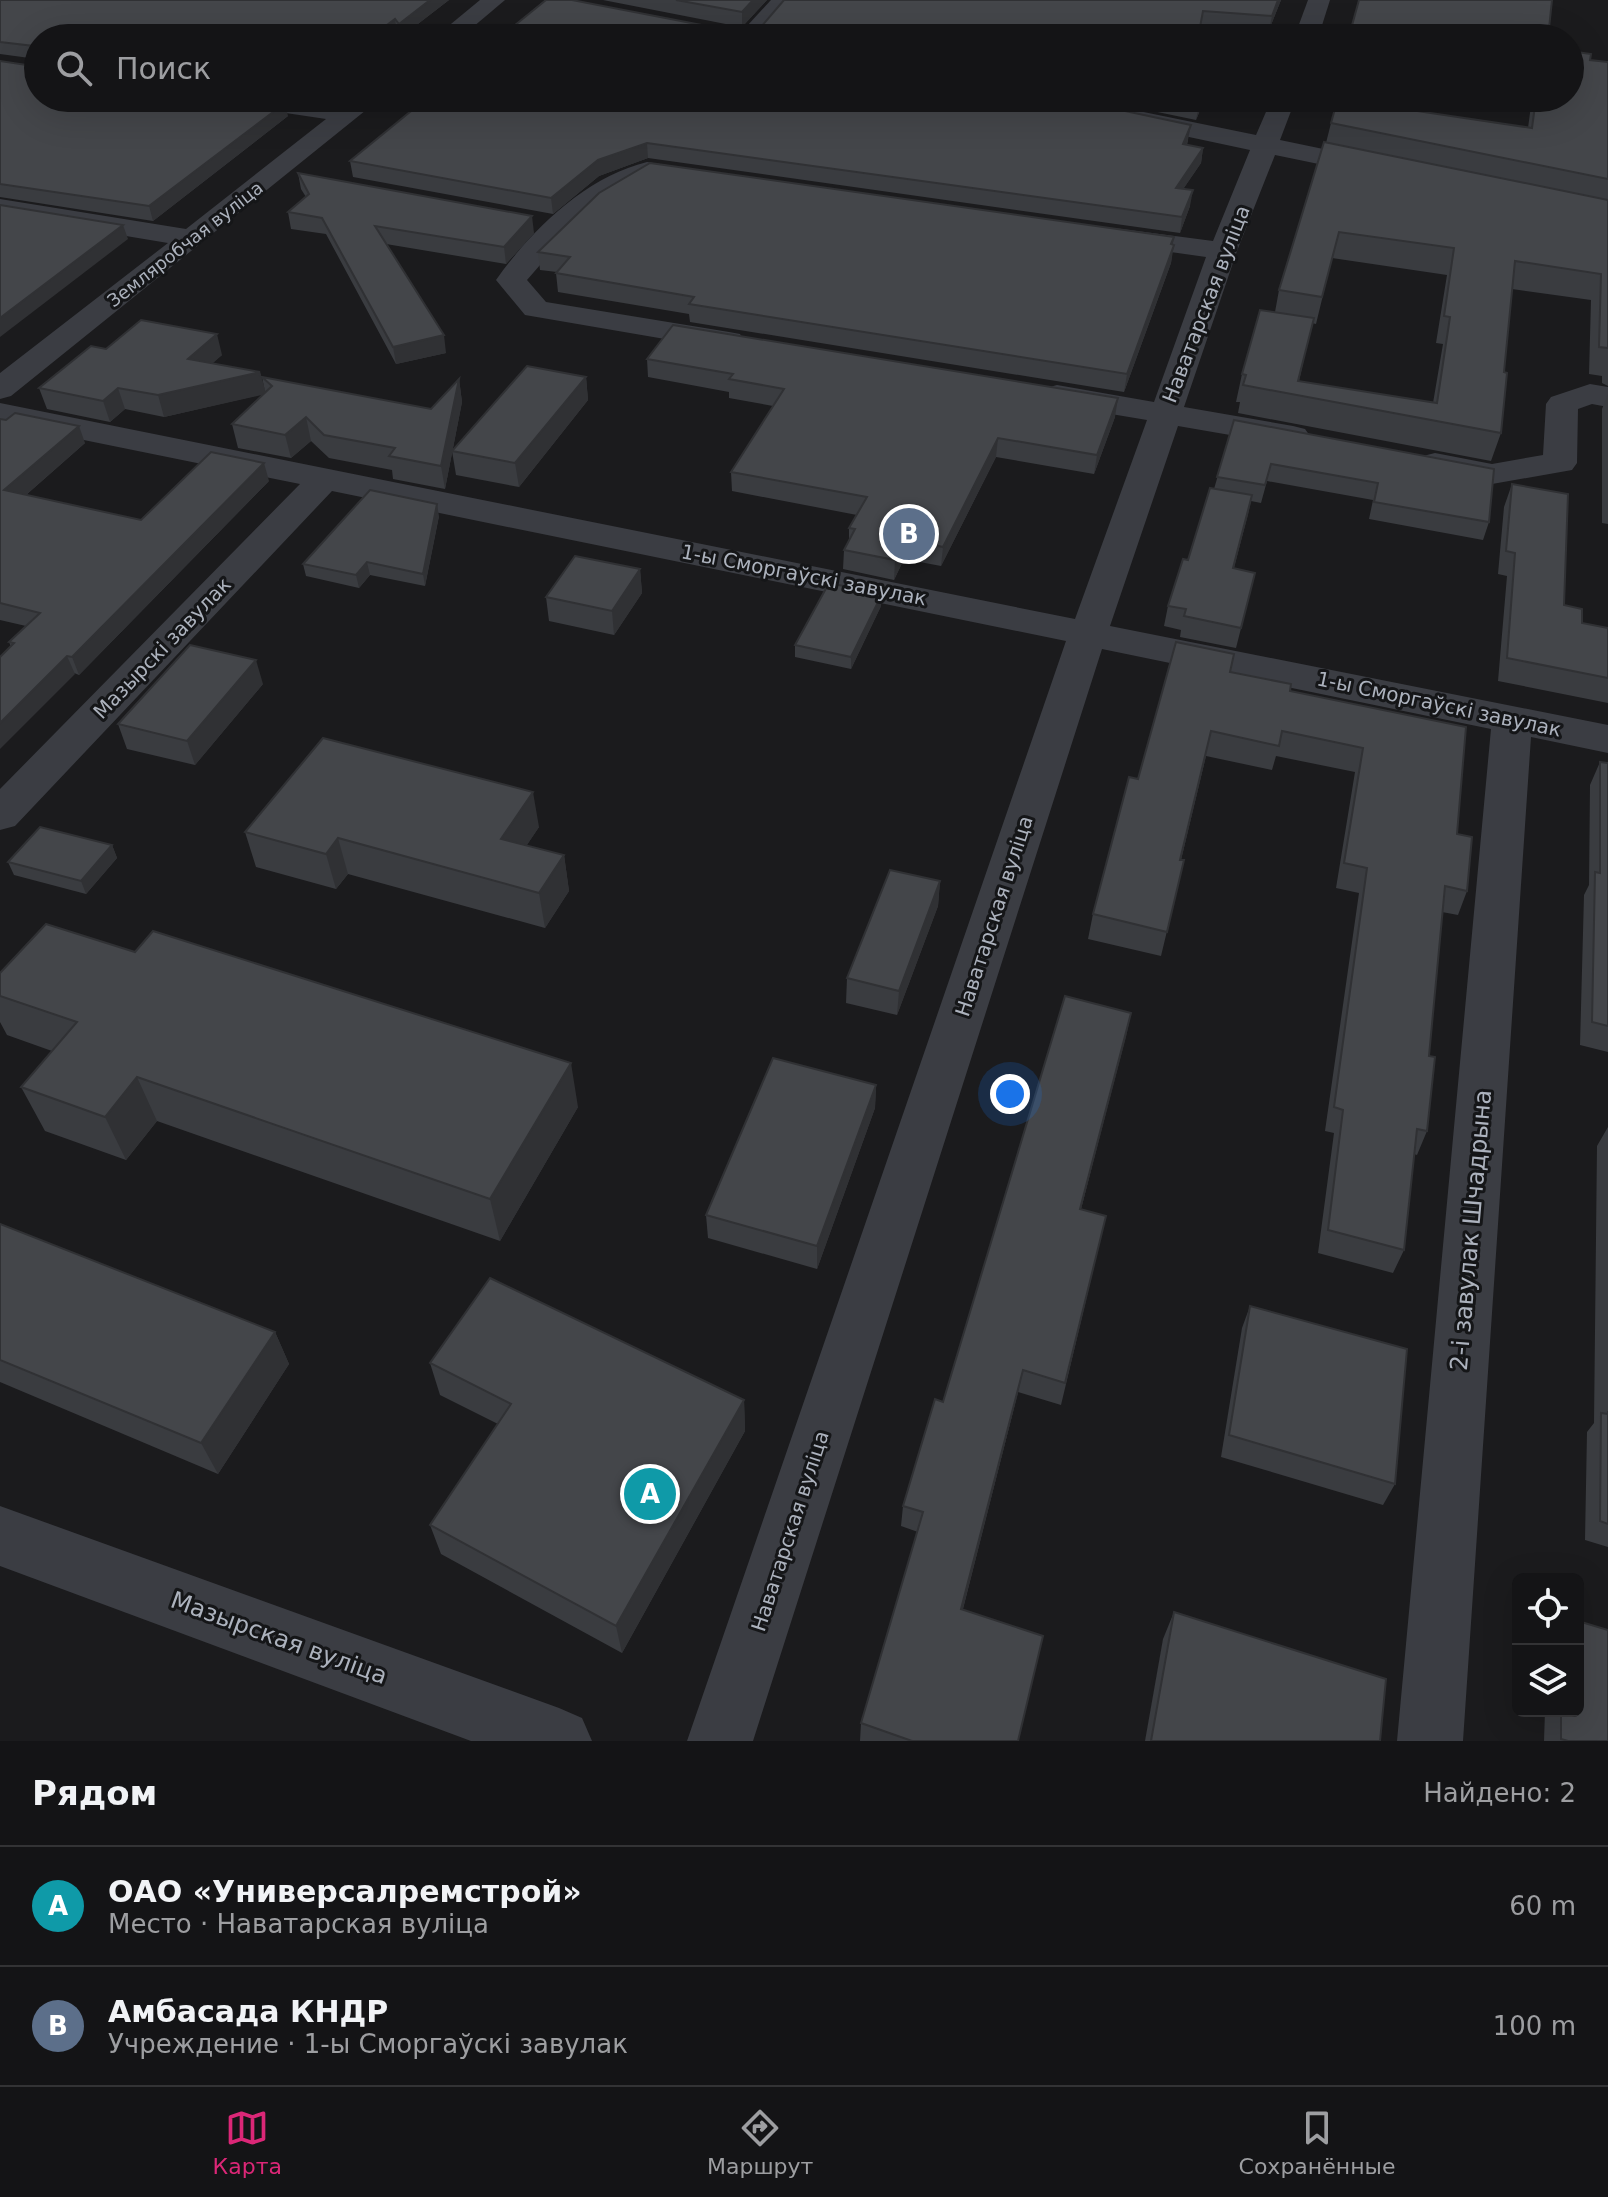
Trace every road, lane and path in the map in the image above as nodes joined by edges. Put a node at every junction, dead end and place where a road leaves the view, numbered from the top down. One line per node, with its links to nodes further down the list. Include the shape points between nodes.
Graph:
1 (494, 0): 4 (street)
2 (783, 0): 5 (street)
3 (1319, 0): 6 (street)
4 (464, 24)
5 (761, 24)
6 (1311, 24)
7 (350, 112): 11 (street, Земляробчая вуліца)
8 (1107, 112): 10 (street)
9 (1279, 112): 10 (street, Наватарская вуліца)
10 (1267, 145): 12 (street); 18 (street, Наватарская вуліца)
11 (274, 173): 14 (street); 17 (street, Земляробчая вуліца)
12 (1407, 174)
13 (710, 178): 19 (street, via 648,169 611,184 545,223 511,280 536,309)
14 (307, 179)
15 (0, 207): 17 (street)
16 (1083, 231): 18 (street)
17 (192, 238): 20 (street, Земляробчая вуліца)
18 (1223, 251): 23 (street, Наватарская вуліца)
19 (756, 345)
20 (0, 389)
21 (1024, 389): 23 (street)
22 (1608, 397): 26 (street, via 1590,394 1562,404 1560,463 1492,474)
23 (1165, 412): 25 (street); 28 (street, Наватарская вуліца)
24 (0, 413): 27 (street, 1-ы Сморгаўскі завулак)
25 (1321, 442)
26 (1414, 459)
27 (323, 480): 28 (street, 1-ы Сморгаўскі завулак); 31 (street, Мазырскі завулак)
28 (1089, 631): 29 (street, 1-ы Сморгаўскі завулак); 34 (street, Наватарская вуліца)
29 (1512, 719): 30 (street, 1-ы Сморгаўскі завулак); 35 (street, 2-і завулак Шчадрына)
30 (1608, 739)
31 (0, 815)
32 (0, 1536): 33 (street, Мазырская вуліца)
33 (553, 1740)
34 (720, 1741)
35 (1430, 1741)

